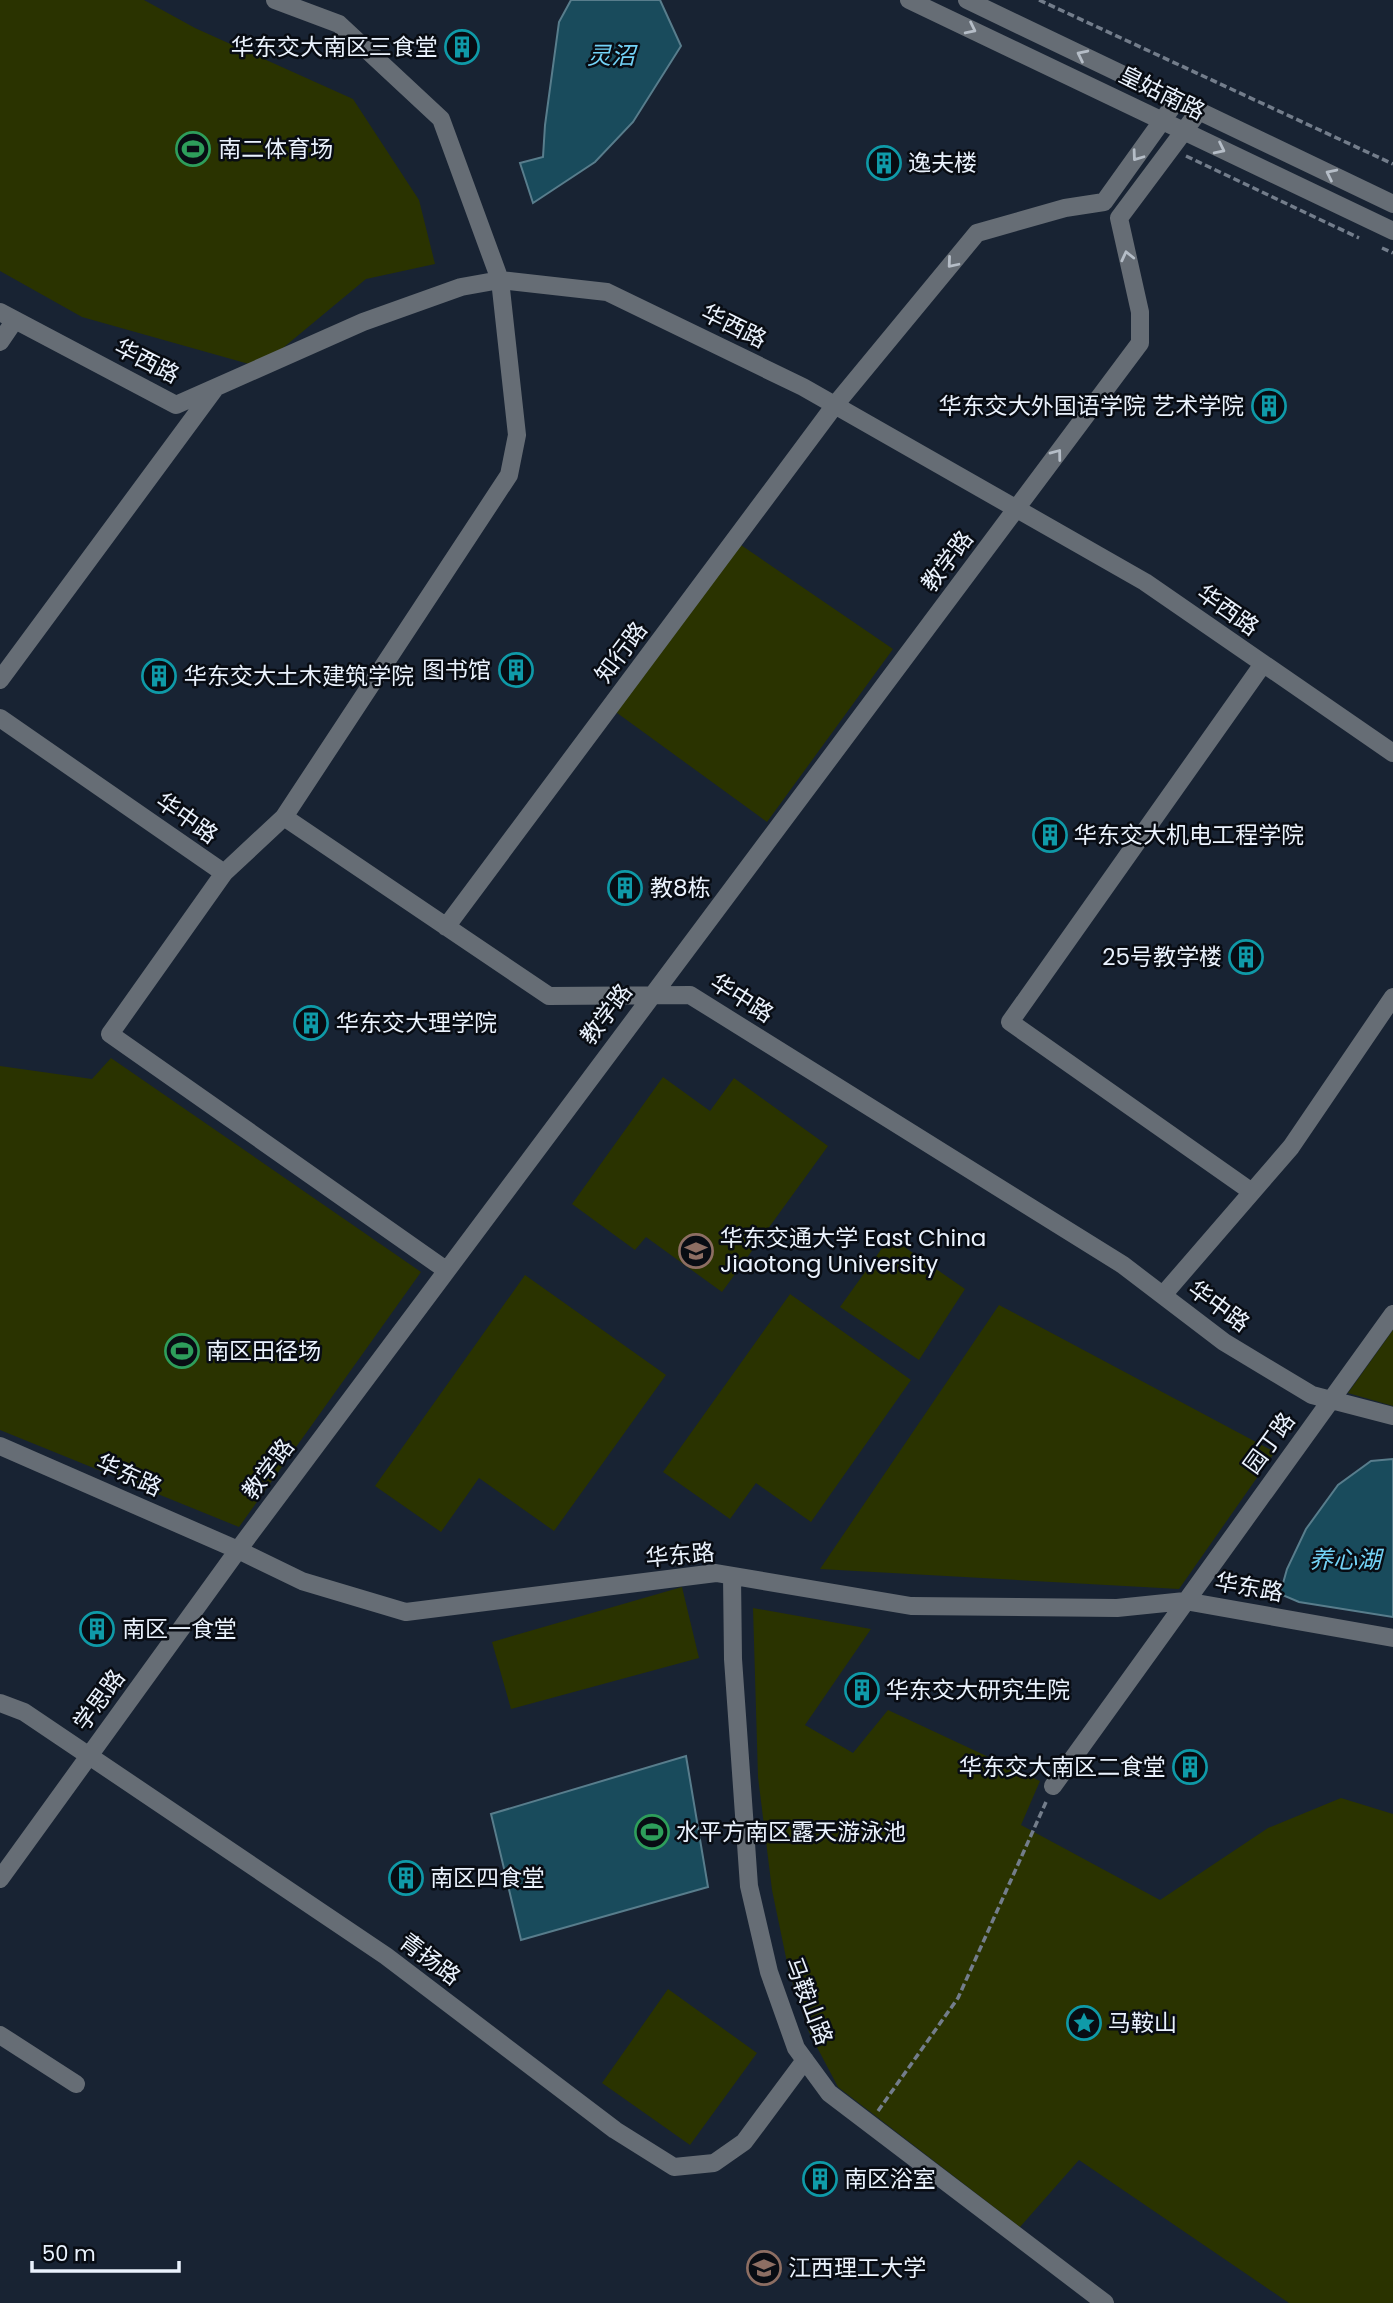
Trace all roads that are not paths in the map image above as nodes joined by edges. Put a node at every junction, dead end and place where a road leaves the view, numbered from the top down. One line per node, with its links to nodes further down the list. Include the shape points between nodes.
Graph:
1 (275, 0): 10 (street, via 339,24 441,119)
2 (909, 0): 6 (street, 皇姑南路, one-way to 6)
3 (967, 0): 4 (street, 皇姑南路, one-way to 3)
4 (1178, 100): 5 (street, 皇姑南路); 6 (street, 知行路)
5 (1199, 111): 7 (street, 教学路); 8 (street, 皇姑南路, one-way to 5)
6 (1163, 121): 7 (street, 皇姑南路); 14 (street, 知行路, one-way to 14, via 1104,202 977,233)
7 (1184, 131): 9 (street, 皇姑南路, one-way to 9); 15 (street, 教学路, one-way to 7, via 1139,343 1140,312 1119,218)
8 (1393, 204)
9 (1393, 231)
10 (500, 280): 13 (street, 华西路, via 461,287 363,322); 14 (street, 华西路, via 607,292); 20 (street, via 517,435 509,475)
11 (8, 316): 12 (street); 13 (street, 华西路, via 176,405)
12 (0, 342)
13 (216, 387): 17 (street)
14 (835, 405): 15 (street, 华西路); 22 (street, 知行路)
15 (1016, 509): 16 (street, 华西路, via 1145,582); 23 (street, 教学路)
16 (1264, 664): 19 (street, 华西路); 25 (street, via 1010,1022)
17 (0, 680)
18 (0, 718): 21 (street, 华中路)
19 (1393, 753)
20 (284, 817): 21 (street, 华中路); 22 (street, 华中路)
21 (224, 873): 26 (street, via 110,1034)
22 (446, 927): 23 (street, 华中路, via 549,996)
23 (651, 995): 26 (street, 教学路); 27 (street, 华中路, via 691,995 1123,1265)
24 (1393, 997): 25 (street, via 1291,1147)
25 (1252, 1192): 27 (street)
26 (446, 1270): 32 (street, 教学路)
27 (1163, 1295): 29 (street, 华中路, via 1224,1342 1312,1395)
28 (1393, 1314): 29 (street, 园丁路)
29 (1331, 1400): 30 (street, 华中路); 34 (street, 园丁路)
30 (1393, 1416)
31 (0, 1446): 32 (street, 华东路)
32 (238, 1550): 33 (street, 华东路, via 302,1581 407,1612 716,1573); 37 (street, 学思路)
33 (732, 1576): 34 (street, 华东路, via 911,1606 1117,1608); 41 (street, 马鞍山路, via 733,1659 750,1886 769,1972)
34 (1185, 1601): 35 (street, 华东路); 38 (street, 园丁路)
35 (1393, 1638)
36 (0, 1703): 37 (street, 青扬路, via 24,1712)
37 (89, 1756): 39 (street, 学思路); 41 (street, 青扬路, via 386,1956 615,2130 674,2167 714,2164 744,2142)
38 (1053, 1786)
39 (0, 1879)
40 (0, 2035): 42 (street)
41 (804, 2060): 43 (street, 马鞍山路, via 829,2093)
42 (76, 2084)
43 (1105, 2303)

